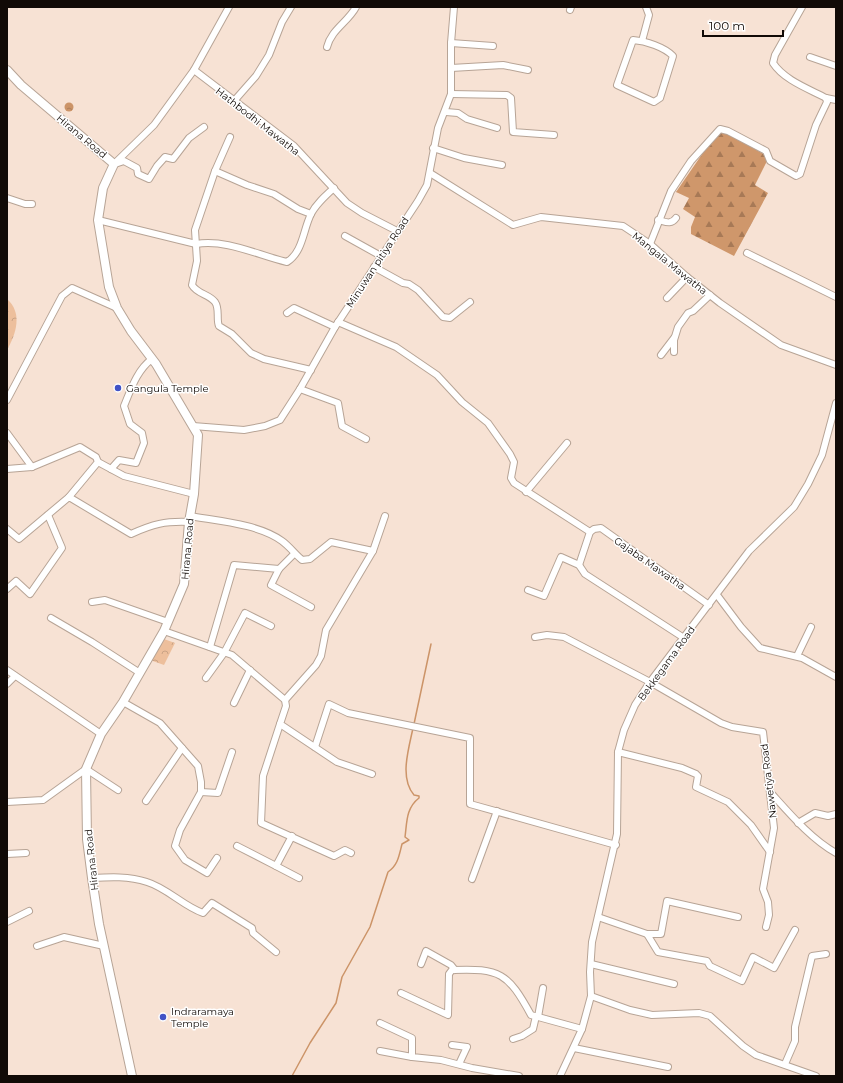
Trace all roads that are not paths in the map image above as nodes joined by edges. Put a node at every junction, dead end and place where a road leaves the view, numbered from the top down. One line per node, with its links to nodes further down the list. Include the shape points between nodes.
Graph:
1 (229, 7): 15 (street)
2 (290, 7): 20 (street, via 269,55 248,86 239,92)
3 (356, 7): 10 (street, via 329,40)
4 (454, 7): 8 (street, Minuwan pitiya Road)
5 (646, 7): 7 (street, via 649,15)
6 (802, 7): 18 (street, via 773,63 789,78)
7 (642, 41): 7 (street, via 633,40 617,85 654,102 660,98 673,56)
8 (451, 44): 9 (street); 13 (street, Minuwan pitiya Road)
9 (493, 46)
10 (327, 47)
11 (810, 57): 12 (street)
12 (836, 66)
13 (451, 68): 16 (street, via 503,65); 17 (street, Minuwan pitiya Road)
14 (7, 70): 27 (street, Hirana Road, via 21,85)
15 (194, 70): 20 (street, Hathbodhi Mawatha); 27 (street, via 154,125)
16 (528, 70)
17 (452, 94): 21 (street, Minuwan pitiya Road); 24 (street, via 507,95 511,98 513,132)
18 (826, 98): 19 (street); 37 (street, via 827,102 800,174 796,176 770,161 766,151 720,129 691,160 671,191)
19 (836, 100)
20 (234, 101): 31 (street, Hathbodhi Mawatha, via 294,146)
21 (446, 112): 23 (street, via 458,113 467,119); 26 (street, Minuwan pitiya Road, via 438,128)
22 (204, 127): 27 (street, via 189,138 173,159 165,157 149,180 138,174 137,168 124,161)
23 (497, 128)
24 (554, 135)
25 (230, 137): 29 (street)
26 (433, 148): 28 (street); 30 (street, Minuwan pitiya Road)
27 (114, 164): 36 (street, Hirana Road, via 103,188)
28 (502, 166)
29 (215, 171): 34 (street, via 274,194); 40 (street, via 195,230)
30 (430, 173): 38 (street, Minuwan pitiya Road, via 418,201); 41 (street, Mangala Mawatha, via 513,225 541,217 609,224 627,228)
31 (334, 188): 34 (street); 38 (street, Hathbodhi Mawatha, via 347,203)
32 (7, 198): 33 (street)
33 (32, 204)
34 (311, 214): 40 (street, via 297,253 287,262 229,245 208,242)
35 (676, 218): 37 (street, via 668,223)
36 (98, 220): 40 (street); 50 (street, Hirana Road, via 109,287)
37 (658, 220): 41 (street)
38 (397, 231): 43 (street, Minuwan pitiya Road)
39 (346, 236): 43 (street)
40 (196, 244): 58 (street, via 197,261 192,285 194,289 215,302 218,309 218,326 232,334 251,353 264,359)
41 (650, 244): 45 (street, Mangala Mawatha)
42 (747, 253): 47 (street)
43 (381, 256): 44 (street, Minuwan pitiya Road)
44 (374, 267): 49 (street, via 418,290 443,317 450,318); 52 (street, Minuwan pitiya Road)
45 (687, 277): 46 (street, Mangala Mawatha); 48 (street)
46 (710, 295): 53 (street, via 688,313); 57 (street, Mangala Mawatha, via 786,348 817,356)
47 (836, 297)
48 (667, 298)
49 (470, 302)
50 (117, 308): 56 (street, Hirana Road); 60 (street, via 72,288 62,296)
51 (287, 313): 52 (street, via 294,308)
52 (337, 324): 58 (street, Minuwan pitiya Road); 70 (street, via 396,347 437,375 462,402 488,423 514,462 511,478)
53 (674, 338): 54 (street); 55 (street)
54 (674, 352)
55 (661, 354)
56 (152, 359): 62 (street, Hirana Road); 69 (street, via 144,365 124,406 130,424 142,433 144,443 136,463 120,460)
57 (836, 365)
58 (311, 370): 59 (street, Minuwan pitiya Road)
59 (300, 389): 62 (street, Minuwan pitiya Road, via 280,420 265,426 244,430); 64 (street, via 338,403 342,426)
60 (7, 400)
61 (836, 403): 84 (street, Bekkegama Road, via 822,454 794,507 749,551)
62 (193, 426): 71 (street, Hirana Road, via 198,435)
63 (7, 433): 67 (street)
64 (366, 439)
65 (567, 443): 70 (street)
66 (98, 462): 67 (street, via 96,457 80,447); 69 (street); 72 (street)
67 (32, 467): 68 (street)
68 (7, 469)
69 (111, 469): 71 (street, via 124,476)
70 (526, 492): 77 (street)
71 (194, 494): 75 (street, Hirana Road)
72 (69, 497): 73 (street); 75 (street, via 131,534 167,521)
73 (48, 515): 76 (street, via 19,539); 82 (street, via 62,548 30,594 16,581)
74 (385, 516): 78 (street)
75 (189, 519): 79 (street, via 238,524 272,535 283,541); 89 (street, Hirana Road, via 184,584)
76 (7, 529)
77 (590, 532): 80 (street); 86 (street, Gajaba Mawatha, via 601,528)
78 (373, 551): 79 (street, via 331,542 310,559 302,560); 106 (street, via 326,630 321,656 316,665)
79 (294, 554): 81 (street)
80 (579, 565): 83 (street, via 561,557 544,596); 94 (street, via 585,574)
81 (279, 569): 87 (street, via 271,585); 95 (street, via 234,565)
82 (7, 589)
83 (528, 590)
84 (717, 594): 86 (street, Bekkegama Road); 97 (street, via 760,648)
85 (92, 602): 89 (street, via 105,600)
86 (709, 605): 94 (street, Bekkegama Road)
87 (311, 607)
88 (51, 618): 100 (street)
89 (168, 622): 92 (street, Hirana Road)
90 (271, 626): 96 (street, via 245,613)
91 (810, 627): 97 (street)
92 (164, 631): 95 (street); 100 (street, Hirana Road)
93 (535, 637): 104 (street, via 564,637)
94 (684, 638): 104 (street, Bekkegama Road)
95 (210, 647): 96 (street)
96 (224, 653): 99 (street, via 232,655); 103 (street)
97 (797, 656): 102 (street)
98 (7, 670): 101 (street)
99 (250, 670): 106 (street); 108 (street)
100 (140, 673): 107 (street, Hirana Road)
101 (15, 676): 105 (street); 110 (street)
102 (836, 677)
103 (206, 678)
104 (650, 682): 114 (street, Bekkegama Road, via 635,705); 119 (street, Nawetiya Road, via 721,723 763,732)
105 (7, 684)
106 (285, 700): 109 (street, via 286,706)
107 (123, 702): 110 (street, Hirana Road); 112 (street, via 160,723)
108 (234, 703)
109 (280, 724): 111 (street); 125 (street, via 263,776 261,823)
110 (101, 734): 115 (street, Hirana Road)
111 (315, 747): 116 (street, via 337,762); 122 (street, via 329,704 348,713 470,738 470,804)
112 (182, 748): 118 (street, via 198,766); 120 (street)
113 (232, 752): 118 (street, via 218,793)
114 (618, 752): 126 (street, Bekkegama Road); 128 (street, via 696,774 696,787 728,802 750,825)
115 (86, 769): 117 (street); 121 (street, via 43,800); 135 (street, Hirana Road, via 87,839)
116 (372, 774)
117 (118, 790)
118 (201, 792): 133 (street, via 180,830 175,846 185,860 207,873)
119 (771, 793): 124 (street); 128 (street, Nawetiya Road, via 774,828)
120 (146, 801)
121 (7, 802)
122 (497, 811): 126 (street); 137 (street)
123 (836, 814): 124 (street, via 828,816 815,813)
124 (798, 823): 131 (street)
125 (292, 836): 130 (street, via 334,856 345,850); 134 (street)
126 (616, 845): 139 (street, Bekkegama Road)
127 (237, 846): 134 (street)
128 (770, 852): 142 (street, Nawetiya Road, via 763,889 768,902 769,915)
129 (26, 853): 132 (street)
130 (351, 853)
131 (836, 853)
132 (7, 854)
133 (216, 858)
134 (276, 866): 136 (street)
135 (92, 878): 146 (street, Hirana Road); 147 (street, via 119,877 147,882 203,913 212,902 252,928 253,933)
136 (299, 878)
137 (472, 879)
138 (29, 911): 141 (street)
139 (598, 917): 144 (street); 150 (street, Bekkegama Road, via 592,942)
140 (738, 917): 144 (street, via 666,901 661,934)
141 (7, 922)
142 (766, 927)
143 (796, 930): 144 (street, via 774,968 752,957 742,981 710,966 707,962 658,952)
144 (647, 934)
145 (37, 946): 146 (street, via 64,937)
146 (104, 946): 167 (street, Hirana Road)
147 (276, 952)
148 (826, 954): 165 (street, via 812,956 795,1028 795,1041)
149 (421, 964): 151 (street, via 426,951)
150 (591, 964): 152 (street); 155 (street, Bekkegama Road)
151 (455, 970): 154 (street, via 450,974 448,1015); 156 (street, via 475,969 497,973 507,978 531,1015)
152 (674, 984)
153 (543, 988): 156 (street)
154 (401, 993)
155 (591, 996): 158 (street, Bekkegama Road); 165 (street, via 652,1015 699,1013 710,1016 756,1055)
156 (537, 1016): 158 (street); 159 (street, via 533,1029)
157 (380, 1023): 163 (street, via 412,1038)
158 (582, 1029): 161 (street, Bekkegama Road)
159 (513, 1039)
160 (452, 1045): 164 (street, via 467,1047)
161 (574, 1048): 166 (street); 169 (street, Bekkegama Road)
162 (380, 1051): 163 (street)
163 (412, 1057): 164 (street)
164 (459, 1064): 168 (street)
165 (785, 1064): 170 (street)
166 (668, 1066)
167 (132, 1076)
168 (519, 1076)
169 (560, 1076)
170 (816, 1076)

